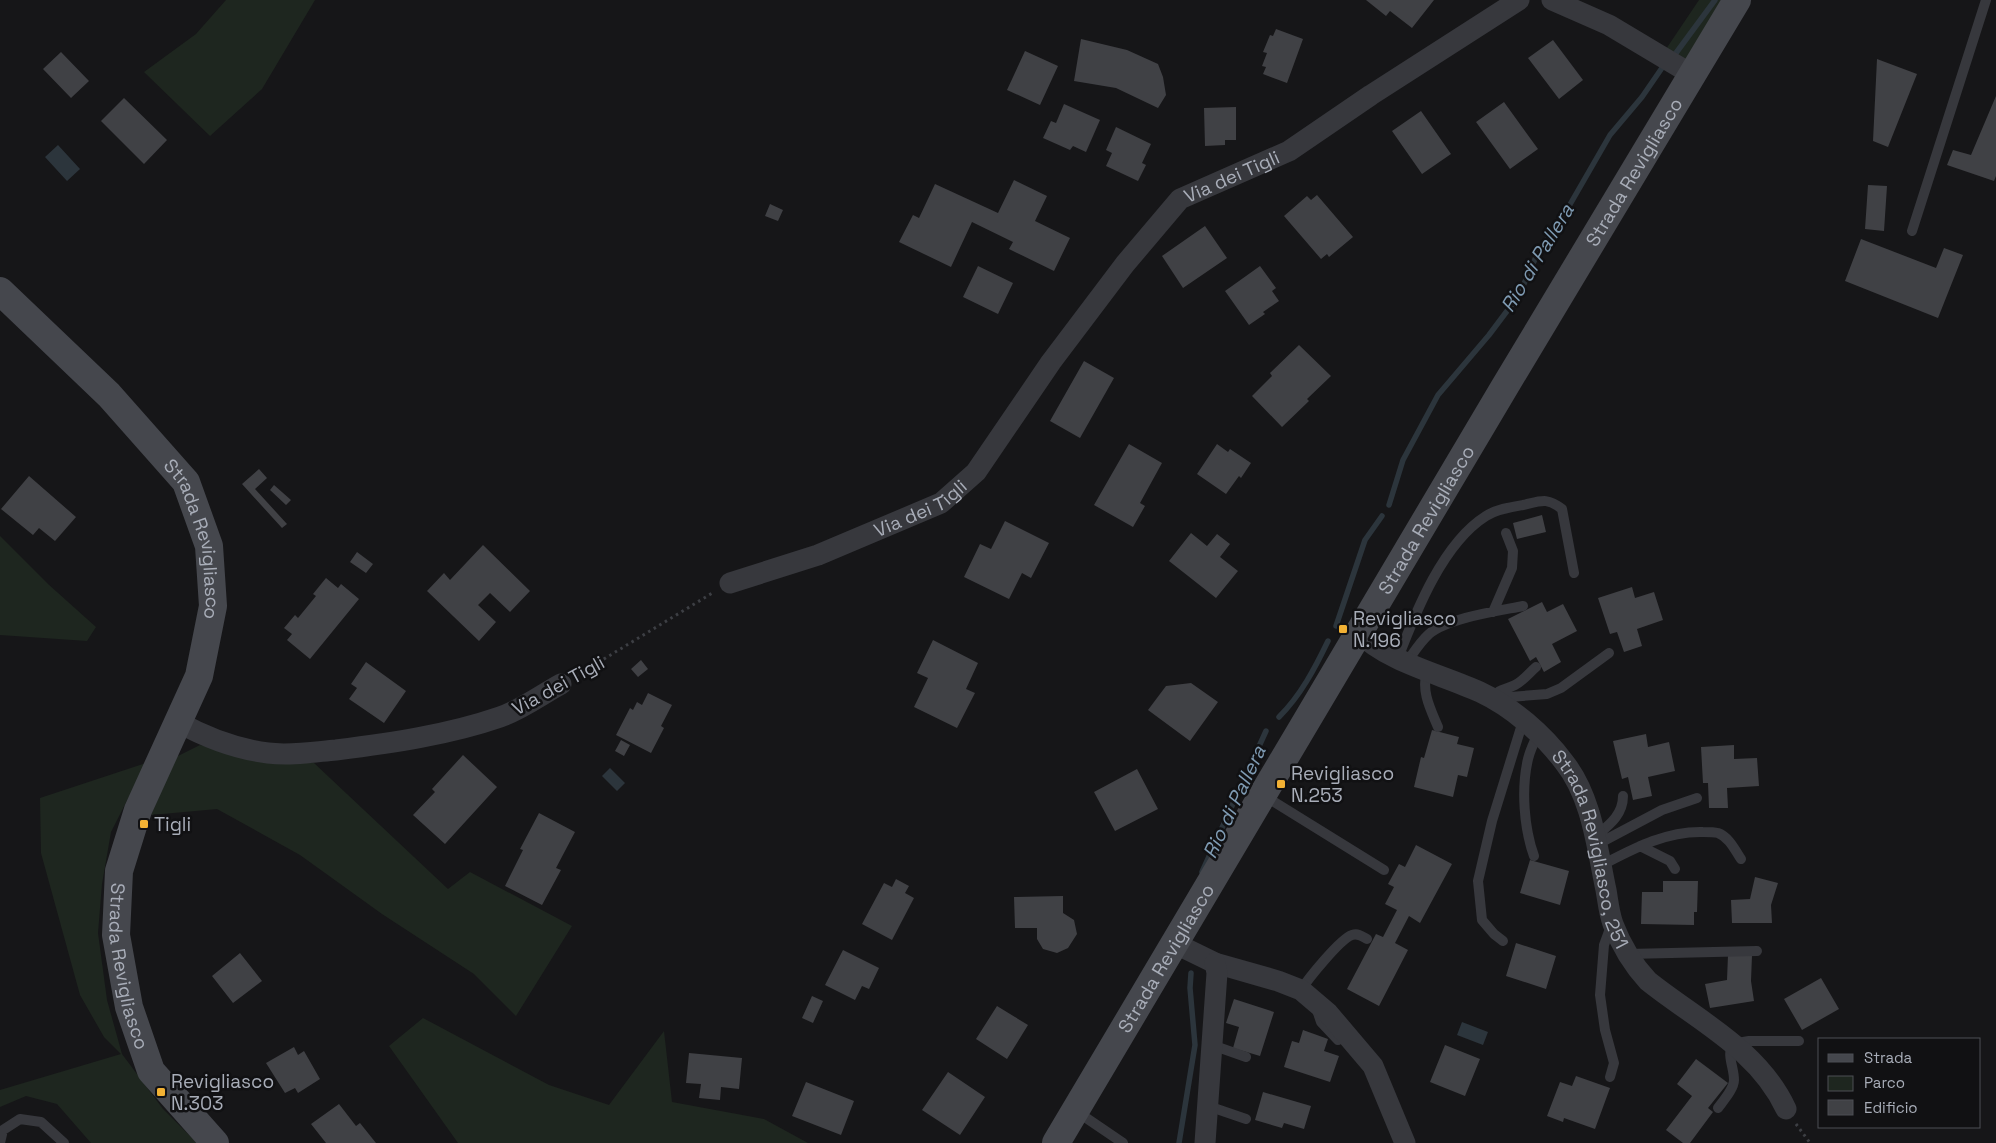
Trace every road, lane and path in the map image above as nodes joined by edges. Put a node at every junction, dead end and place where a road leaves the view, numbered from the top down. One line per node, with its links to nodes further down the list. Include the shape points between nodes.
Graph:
1 (1519, 0): 10 (street, Via dei Tigli, via 1289,152 1180,200 1124,264 1051,362 976,472 941,503 818,555)
2 (1552, 0): 5 (street, via 1610,25)
3 (1737, 0): 5 (street, Strada Revigliasco)
4 (1986, 0): 6 (lane)
5 (1691, 74): 13 (street, Strada Revigliasco)
6 (1912, 231)
7 (0, 291): 20 (street, Strada Revigliasco, via 109,395 186,482 208,546 213,606 199,676)
8 (1506, 533): 12 (lane, via 1513,551 1512,568)
9 (1574, 573): 15 (lane, via 1562,509 1554,502 1546,500 1488,515 1456,544 1424,597)
10 (730, 583): 18 (path, Via dei Tigli)
11 (1523, 606): 12 (lane)
12 (1493, 612): 15 (lane, via 1451,623 1431,633)
13 (1358, 632): 15 (street, Strada Revigliasco, 251, via 1369,643); 23 (street, Strada Revigliasco)
14 (1609, 653): 19 (lane, via 1561,688 1546,694)
15 (1402, 660): 17 (street, Strada Revigliasco, 251)
16 (1536, 666): 19 (lane, via 1524,678 1500,689)
17 (1427, 671): 19 (street, Strada Revigliasco, 251); 21 (lane, via 1424,691)
18 (561, 684): 20 (street, Via dei Tigli, via 502,716 460,728 307,753 268,753 233,745)
19 (1491, 698): 22 (street, Strada Revigliasco, 251)
20 (178, 722): 53 (street, Strada Revigliasco, via 138,810 119,871 116,935 129,1007 151,1072)
21 (1438, 727)
22 (1530, 728): 27 (street, Strada Revigliasco, 251, via 1560,757 1576,780); 28 (lane, via 1525,783 1527,828); 34 (lane, via 1492,821 1478,881 1482,920)
23 (1262, 794): 31 (lane); 35 (street, Strada Revigliasco)
24 (1623, 796): 27 (lane, via 1623,806)
25 (1698, 798): 27 (lane, via 1662,810)
26 (1640, 846): 27 (lane); 29 (lane, via 1686,832 1718,833 1729,841); 30 (lane, via 1670,861)
27 (1597, 850): 32 (street, Strada Revigliasco, 251)
28 (1534, 856)
29 (1741, 859)
30 (1675, 869)
31 (1384, 870)
32 (1612, 922): 37 (street, Strada Revigliasco, 251); 45 (lane, via 1604,945 1600,995 1614,1063)
33 (1367, 939): 39 (lane, via 1358,934 1350,935 1324,961)
34 (1503, 941)
35 (1174, 943): 38 (street); 49 (street, Strada Revigliasco)
36 (1757, 952): 37 (lane)
37 (1628, 954): 42 (street, Strada Revigliasco, 251, via 1648,981)
38 (1215, 963): 39 (street, via 1278,981); 41 (street)
39 (1308, 996): 43 (lane, via 1321,1022); 57 (street, via 1373,1066)
40 (1799, 1041): 42 (lane, via 1750,1040)
41 (1212, 1044): 44 (lane); 46 (street)
42 (1732, 1044): 47 (lane, via 1733,1085); 48 (street, Strada Revigliasco, 251, via 1761,1068)
43 (1343, 1045)
44 (1246, 1057)
45 (1610, 1077)
46 (1208, 1106): 50 (lane); 56 (street)
47 (1718, 1108)
48 (1786, 1109)
49 (1075, 1110): 54 (street, Strada Revigliasco); 55 (lane)
50 (1246, 1119)
51 (0, 1143): 52 (lane, via 3,1130 20,1119 41,1122)
52 (64, 1143)
53 (215, 1143)
54 (1056, 1143)
55 (1123, 1143)
56 (1205, 1143)
57 (1404, 1143)

